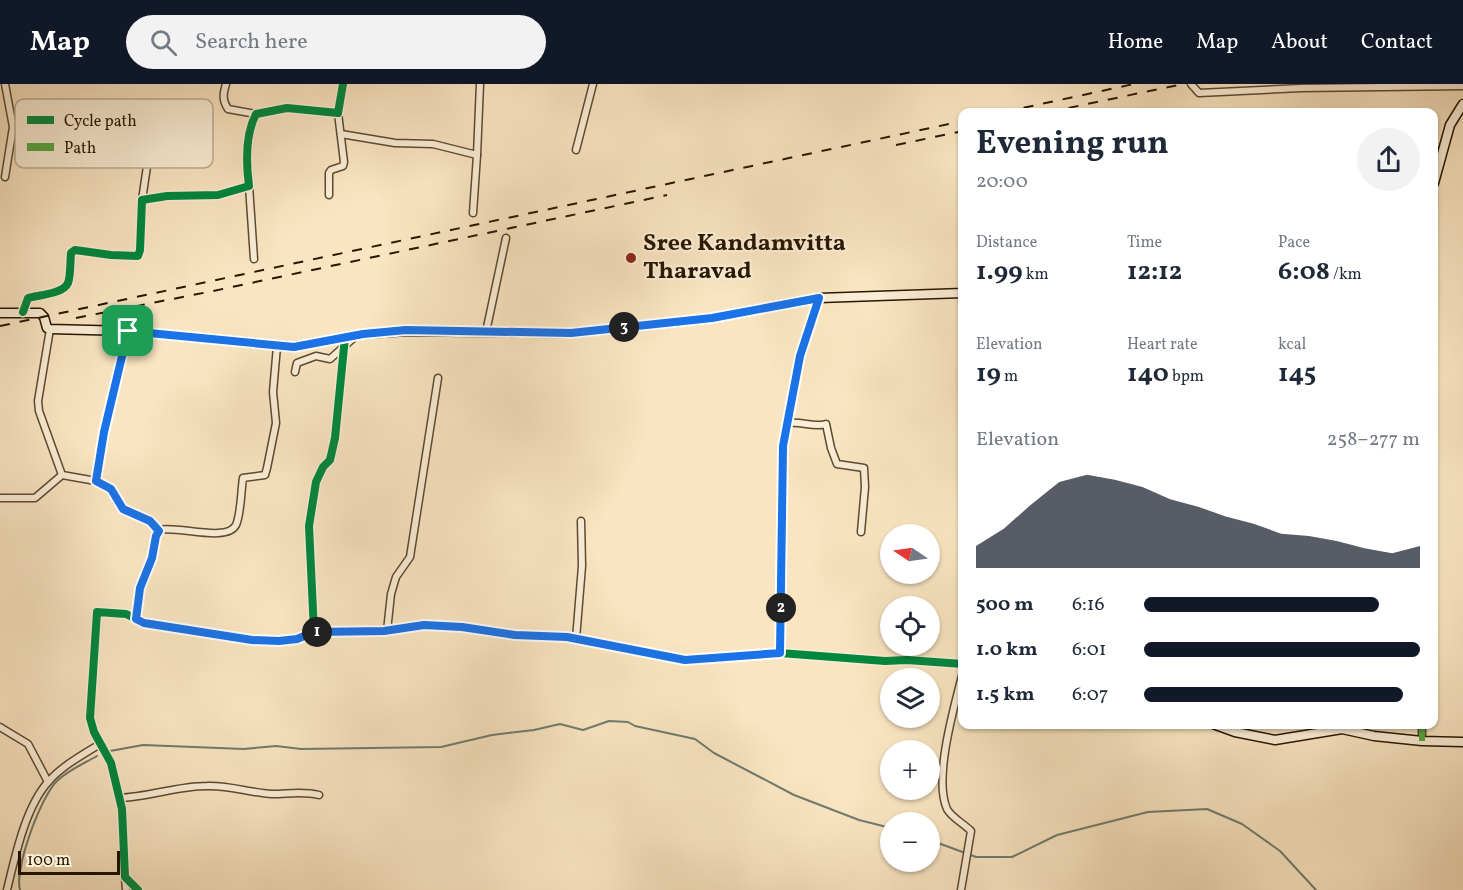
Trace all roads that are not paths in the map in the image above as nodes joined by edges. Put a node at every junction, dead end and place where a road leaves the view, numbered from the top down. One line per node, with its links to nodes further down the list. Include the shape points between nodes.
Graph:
1 (5, 84): 16 (street, via 12,127)
2 (225, 84): 10 (street, via 223,95 228,109)
3 (343, 84): 9 (street)
4 (480, 84): 13 (street)
5 (592, 84): 12 (street)
6 (1191, 84): 7 (street, via 1199,93)
7 (1463, 86)
8 (1463, 104): 15 (main road, via 1450,125)
9 (338, 113): 10 (street, via 287,108); 11 (street)
10 (256, 114): 17 (street, via 247,150)
11 (341, 134): 13 (street, via 395,143 433,144); 18 (street, via 344,162 329,173)
12 (576, 150)
13 (477, 155): 20 (street)
14 (147, 168): 19 (street)
15 (1438, 168)
16 (5, 177)
17 (249, 186): 19 (street, via 218,195); 22 (street)
18 (329, 195)
19 (142, 200): 25 (street, via 138,256 75,250 71,254 68,283 54,292 28,298)
20 (473, 213)
21 (506, 238): 29 (street)
22 (254, 259)
23 (958, 293): 24 (main road)
24 (819, 298): 29 (main road, via 712,318 571,333); 34 (street, via 800,356)
25 (23, 312): 26 (main road); 27 (main road, via 40,313)
26 (0, 313)
27 (50, 329): 28 (main road); 35 (street, via 38,401)
28 (128, 331): 31 (main road); 36 (street)
29 (486, 332): 30 (main road, via 406,330 358,334)
30 (345, 341): 31 (main road); 32 (street, via 330,359 316,356 297,363); 43 (street, via 335,438 330,460 316,482 309,526)
31 (278, 346): 39 (street, via 273,392 276,423 267,468 265,475 243,478 234,528 228,533)
32 (295, 372)
33 (438, 378): 42 (street, via 410,557 396,578)
34 (788, 423): 40 (street, via 802,421 817,427 826,424 837,464 864,468); 45 (street, via 783,446)
35 (62, 475): 36 (street); 37 (street, via 35,498)
36 (96, 481): 39 (street, via 111,489 123,509 150,521)
37 (0, 498)
38 (580, 521): 44 (street, via 582,566)
39 (159, 531): 41 (street, via 140,588)
40 (861, 532)
41 (136, 619): 43 (street, via 252,640 297,639); 55 (street, via 117,612 98,612 90,718)
42 (387, 631): 43 (street); 44 (street, via 424,625)
43 (314, 632)
44 (576, 639): 45 (street, via 685,660)
45 (780, 653): 46 (street)
46 (958, 664)
47 (958, 692): 63 (street, via 943,768 948,811 970,831)
48 (0, 727): 56 (street, via 28,744)
49 (1227, 729): 51 (main road, via 1275,740)
50 (1342, 729): 53 (main road)
51 (1342, 729)
52 (1422, 729): 53 (street)
53 (1422, 741): 54 (main road)
54 (1463, 742)
55 (100, 744): 56 (street); 58 (street, via 111,763)
56 (48, 782): 60 (street, via 32,808)
57 (319, 795): 58 (street, via 266,794 207,786)
58 (119, 798): 59 (street)
59 (125, 878): 61 (street); 62 (street)
60 (7, 890)
61 (126, 890)
62 (138, 890)
63 (961, 890)

